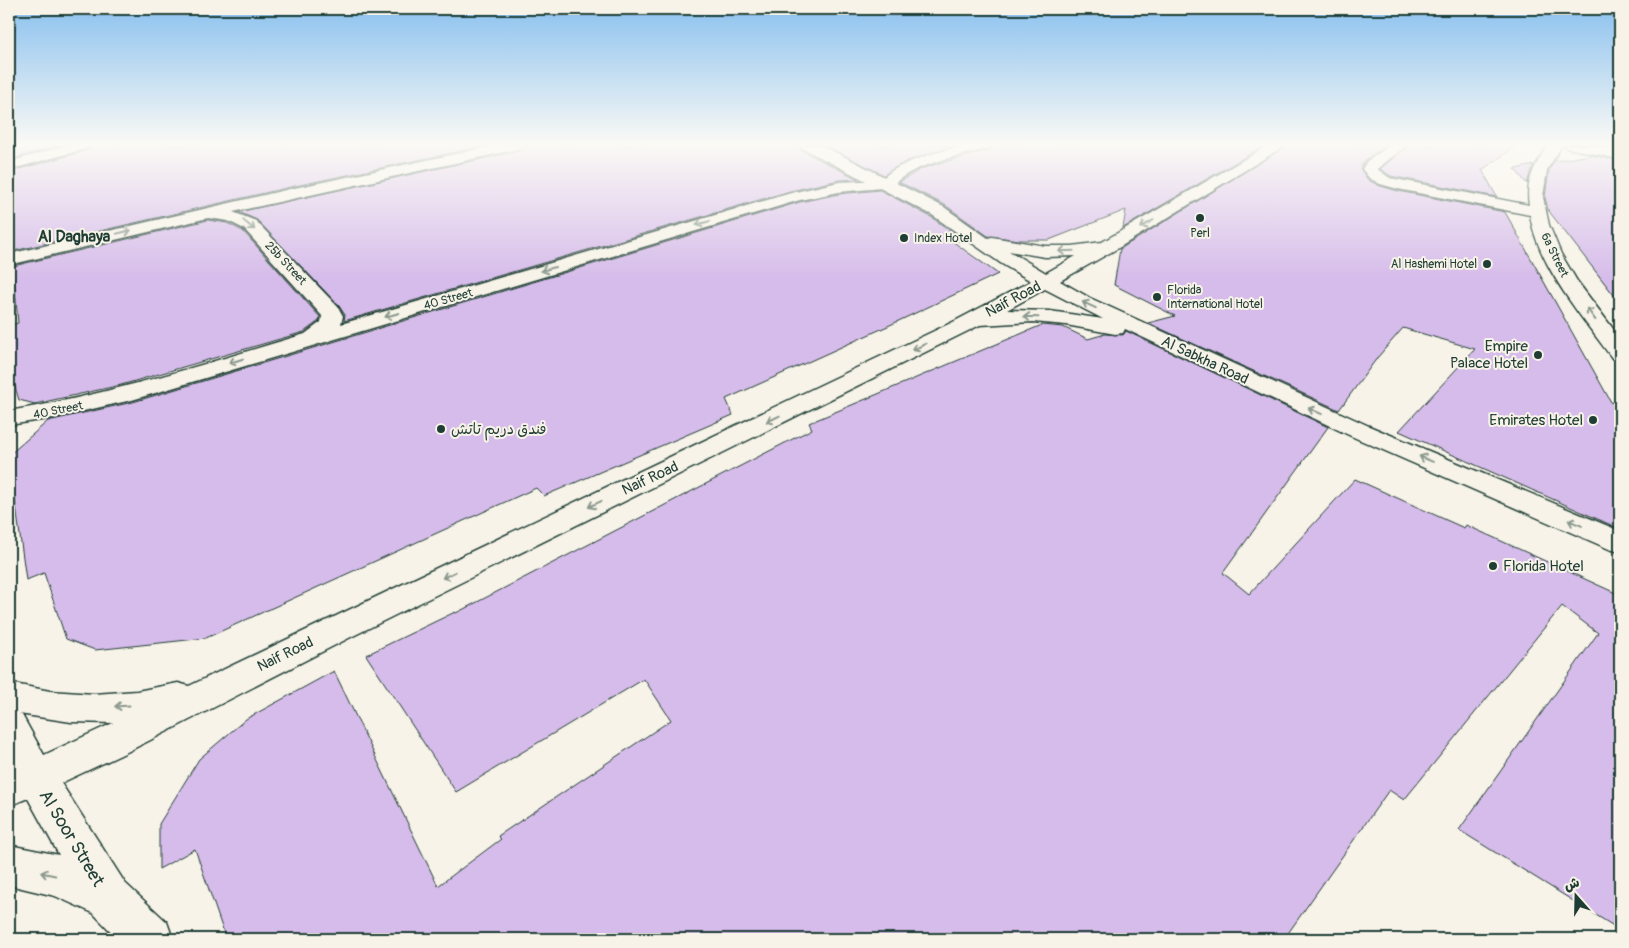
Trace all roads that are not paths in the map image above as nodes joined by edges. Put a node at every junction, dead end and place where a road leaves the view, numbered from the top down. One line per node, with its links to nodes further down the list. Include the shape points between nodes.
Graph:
1 (305, 189): 8 (street)
2 (829, 189): 15 (street, 40 Street, one-way to 15)
3 (897, 189): 9 (street, Al Sabkha Road)
4 (1205, 189): 10 (street, Naif Road, one-way to 10)
5 (1419, 189): 7 (street)
6 (1537, 189): 7 (street, 6a Street)
7 (1538, 212): 16 (street, 6a Street, one-way to 7, via 1560,270)
8 (203, 213): 11 (street, one-way to 8); 15 (street, 25b Street, one-way to 15, via 244,220 331,310 334,316 332,323)
9 (981, 239): 10 (street, one-way to 9, via 1093,249 1065,251 1006,246); 12 (street, Al Sabkha Road)
10 (1114, 243): 12 (street, Naif Road)
11 (9, 259)
12 (1045, 281): 13 (street, Naif Road); 14 (street, Al Sabkha Road, one-way to 12)
13 (963, 326): 14 (street, one-way to 13, via 1035,317 989,319); 19 (street, Naif Road, one-way to 19)
14 (1148, 334): 18 (street, Al Sabkha Road, one-way to 14, via 1360,431)
15 (314, 338): 17 (street, 40 Street, one-way to 17, via 114,397)
16 (1620, 353)
17 (9, 418)
18 (1620, 542)
19 (237, 678): 20 (street, one-way to 20, via 159,704 95,708 38,705); 22 (street, Naif Road, via 113,741)
20 (9, 698)
21 (9, 726): 22 (street, Al Soor Street)
22 (22, 782): 24 (street, Al Soor Street)
23 (9, 865): 24 (street, one-way to 23, via 60,876)
24 (109, 898): 25 (street, Al Soor Street)
25 (150, 939)

